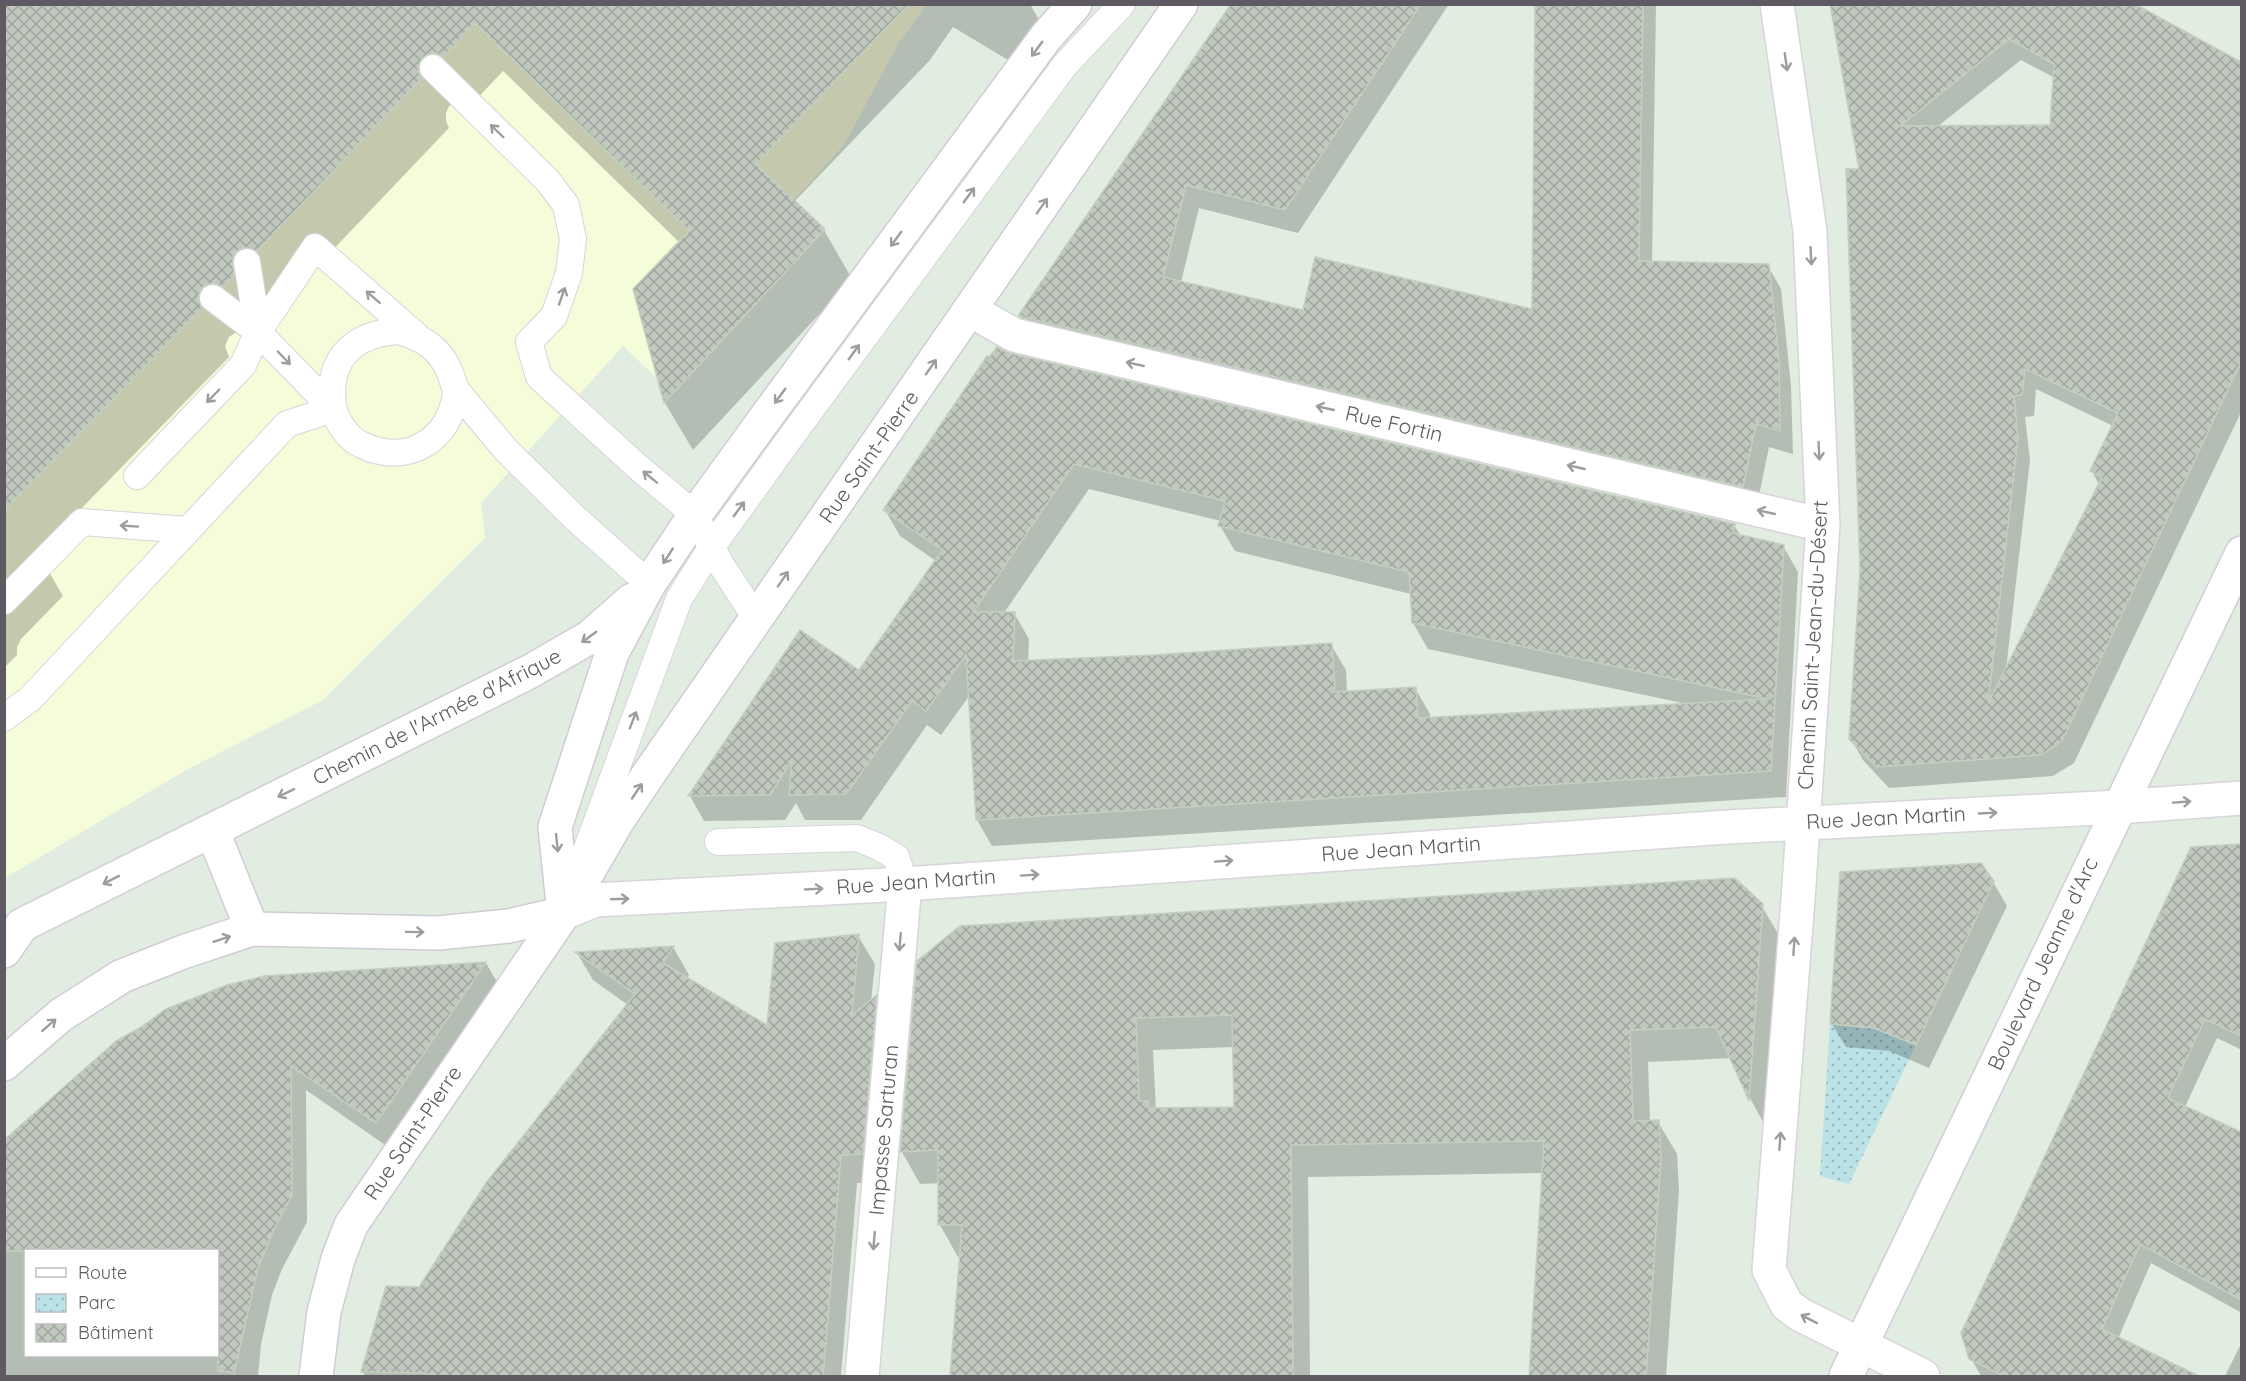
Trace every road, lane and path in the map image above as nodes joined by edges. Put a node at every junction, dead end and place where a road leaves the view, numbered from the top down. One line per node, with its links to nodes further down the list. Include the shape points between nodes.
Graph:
1 (1075, 4): 14 (street, one-way to 14, via 1046,37)
2 (1122, 4): 17 (lane, one-way to 2, via 1065,65)
3 (1181, 4): 8 (street, Rue Saint-Pierre, one-way to 3)
4 (1777, 4): 15 (street, Chemin Saint-Jean-du-Désert, one-way to 15, via 1810,231)
5 (433, 68): 14 (lane, one-way to 5, via 539,377 529,342 554,316 570,273 573,239 566,205 548,181)
6 (247, 262): 9 (lane)
7 (213, 298): 9 (lane)
8 (970, 310): 15 (street, Rue Fortin, one-way to 8, via 1014,335); 21 (street, Rue Saint-Pierre, one-way to 8)
9 (258, 332): 10 (lane, one-way to 9, via 315,247); 12 (lane, one-way to 12); 13 (lane, one-way to 13, via 243,365)
10 (417, 336): 11 (lane, via 434,347 446,362); 12 (lane, via 379,332 352,346 335,370)
11 (456, 390): 12 (lane, via 447,421 434,437 417,449 396,454 376,452 357,443 342,428); 19 (lane, via 506,450)
12 (333, 410): 16 (lane, via 287,424)
13 (136, 476)
14 (695, 515): 17 (lane); 19 (street, one-way to 19)
15 (1823, 525): 25 (street, Chemin Saint-Jean-du-Désert)
16 (187, 530): 20 (lane, one-way to 20, via 81,522); 22 (lane, via 30,699)
17 (711, 548): 21 (lane); 29 (lane, one-way to 17, via 679,599)
18 (2241, 553): 24 (street, Boulevard Jeanne d'Arc)
19 (649, 584): 26 (street, Chemin de l'Armée d'Afrique, one-way to 26, via 590,637 529,672); 29 (street, one-way to 29, via 612,653 555,827)
20 (4, 601)
21 (756, 618): 29 (street, Rue Saint-Pierre, one-way to 21, via 618,820)
22 (4, 718)
23 (2241, 798): 24 (street, Rue Jean Martin, one-way to 23)
24 (2118, 807): 25 (street, Rue Jean Martin, one-way to 24); 33 (street, Boulevard Jeanne d'Arc)
25 (1803, 822): 28 (street, Rue Jean Martin, one-way to 25); 33 (street, Chemin Saint-Jean-du-Désert, one-way to 25, via 1787,1305 1769,1270)
26 (212, 830): 30 (street); 31 (street, Chemin de l'Armée d'Afrique, one-way to 31, via 22,925)
27 (718, 842): 28 (lane, via 857,838 896,857)
28 (905, 884): 29 (street, Rue Jean Martin, one-way to 28, via 595,900); 35 (street, Impasse Sarturan, one-way to 35)
29 (564, 913): 30 (street, one-way to 29, via 438,933 509,926); 34 (street, Rue Saint-Pierre, via 351,1225 324,1312)
30 (252, 929): 32 (street, one-way to 30, via 61,1015 122,976)
31 (4, 951)
32 (4, 1064)
33 (1862, 1344): 36 (street, Boulevard Jeanne d'Arc); 37 (street, Chemin Saint-Jean-du-Désert)
34 (316, 1377)
35 (862, 1377)
36 (1846, 1377)
37 (1923, 1377)

